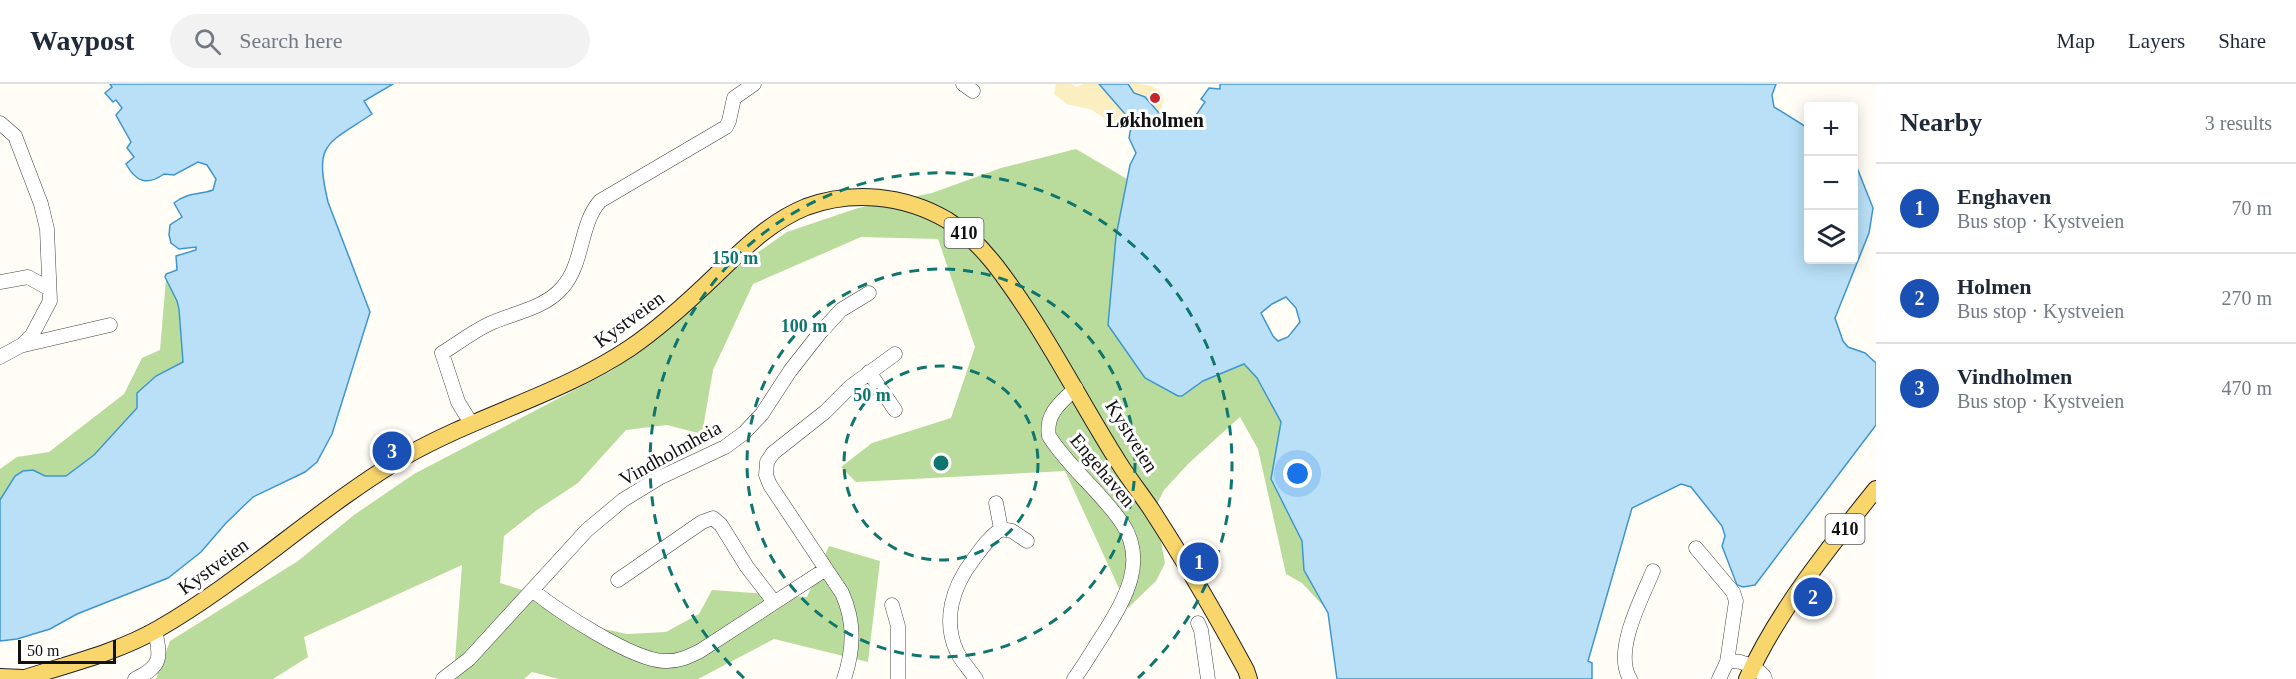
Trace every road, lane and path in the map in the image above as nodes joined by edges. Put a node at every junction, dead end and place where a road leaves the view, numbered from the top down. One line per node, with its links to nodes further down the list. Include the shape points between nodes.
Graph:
1 (754, 84): 13 (street, via 734,98 726,127 600,201 591,211 563,288 547,301 488,324 442,353 458,402)
2 (0, 124): 4 (street, via 15,136 41,204 47,229)
3 (0, 282): 4 (street, via 28,277)
4 (48, 288): 7 (street, via 50,301 46,311)
5 (869, 293): 22 (street, Vindholmheia, via 841,310 819,334 744,433 725,447 623,500 587,530)
6 (110, 325): 7 (street)
7 (22, 345): 8 (street)
8 (1, 353)
9 (895, 354): 10 (street)
10 (869, 372): 12 (street); 19 (street, via 780,446 767,462 770,485)
11 (1076, 388): 13 (main road, Kystveien / 410, via 1016,293 970,238 928,210 867,196 828,201 783,218 743,248 676,313 632,347 564,385); 25 (main road, Kystveien / 410); 37 (street, Engehaven, via 1048,419 1049,436 1122,522 1131,543 1134,567 1122,603)
12 (895, 410)
13 (471, 423): 27 (main road, Kystveien / 410, via 368,479 200,604)
14 (1876, 489): 29 (main road, 410, via 1789,604)
15 (996, 503): 16 (street)
16 (1001, 529): 17 (street); 36 (street, via 970,564 954,594 952,634 957,651)
17 (1027, 541)
18 (1696, 548): 28 (street, via 1733,592 1736,601)
19 (826, 569): 23 (street); 34 (street, via 842,593 852,620 853,637)
20 (1653, 570): 41 (street, via 1625,646)
21 (618, 579): 23 (street, via 713,518)
22 (532, 590): 23 (street, via 556,610 590,629 643,656 666,661 700,651); 33 (street, Vindholmheia, via 469,659)
23 (774, 602)
24 (892, 604): 35 (street, via 898,626)
25 (1217, 618): 39 (main road, Kystveien / 410); 40 (main road, Kystveien / 410)
26 (1198, 623): 38 (street)
27 (156, 630): 31 (main road, Kystveien / 410, via 99,655); 32 (street, via 157,664)
28 (1727, 662): 29 (street, via 1738,661); 42 (street)
29 (1756, 675)
30 (0, 677): 31 (main road, Kystveien / 410)
31 (22, 679)
32 (135, 679)
33 (442, 679)
34 (844, 679)
35 (898, 679)
36 (976, 679)
37 (1074, 679)
38 (1208, 679)
39 (1242, 679)
40 (1249, 679)
41 (1630, 679)
42 (1719, 679)

